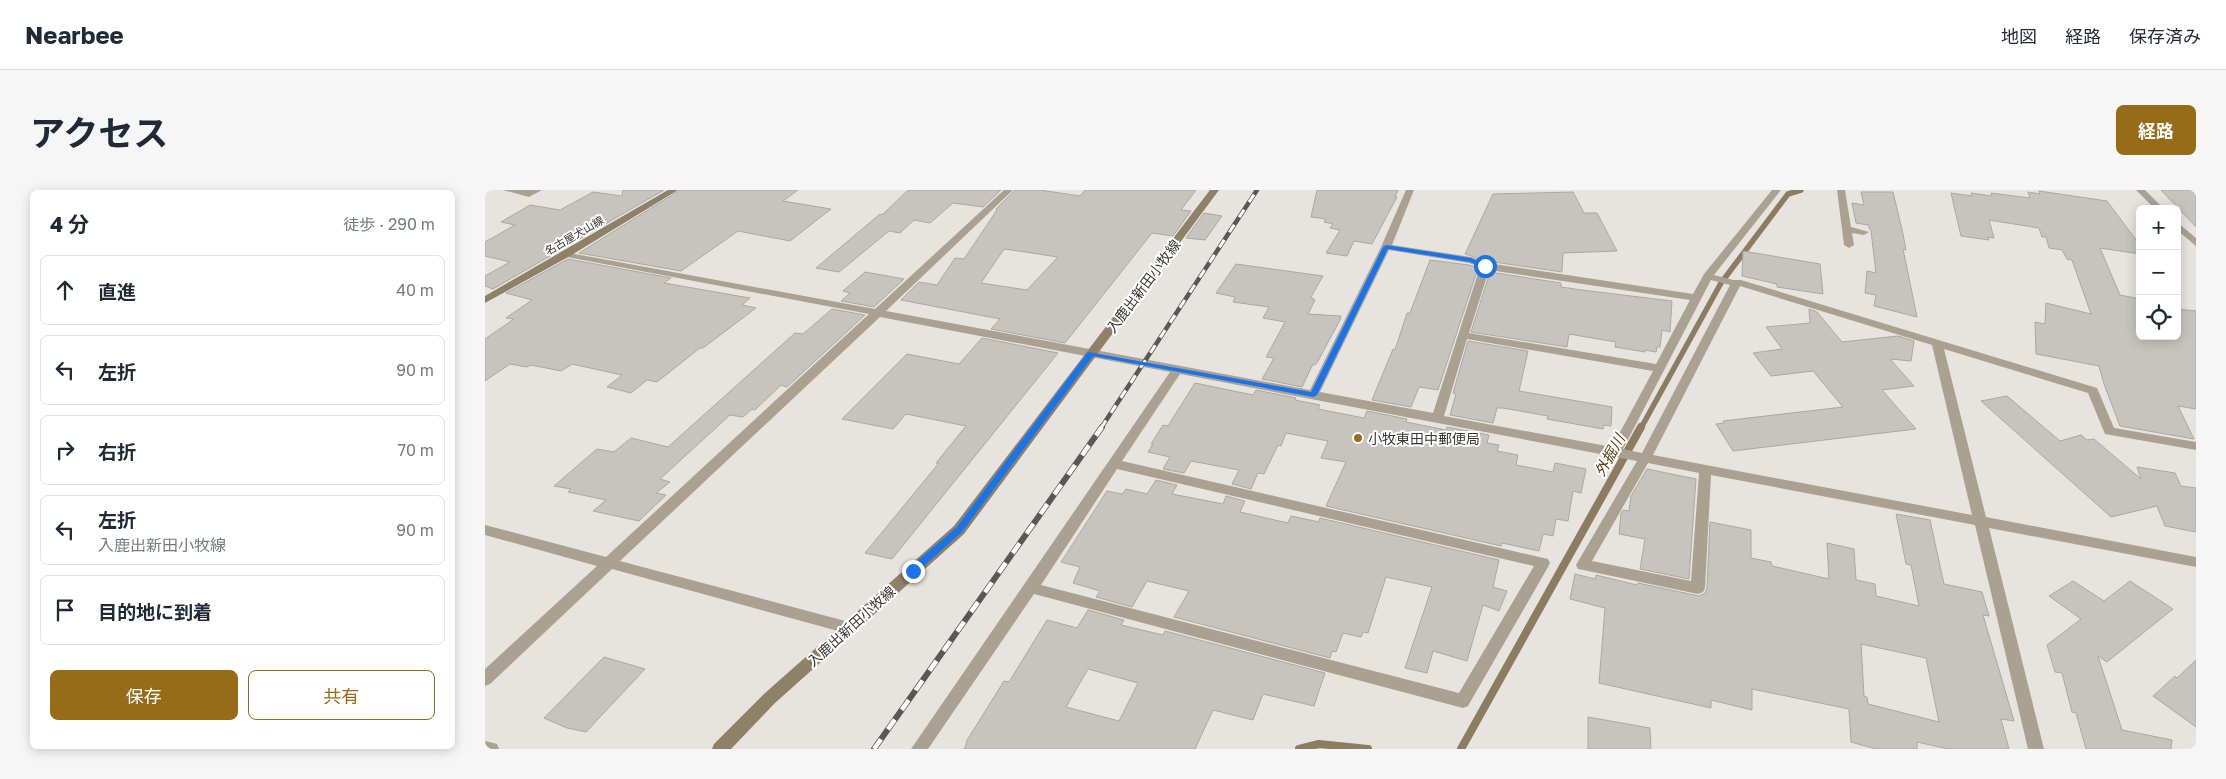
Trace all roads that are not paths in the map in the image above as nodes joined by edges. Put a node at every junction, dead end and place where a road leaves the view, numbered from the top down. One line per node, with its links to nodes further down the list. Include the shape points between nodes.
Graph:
1 (507, 190): 2 (street, via 529,194)
2 (538, 190)
3 (675, 190): 17 (main road, 名古屋犬山線)
4 (1009, 190): 23 (street)
5 (1215, 190): 26 (main road, 入鹿出新田小牧線)
6 (1410, 190): 16 (street)
7 (1777, 190): 19 (street)
8 (1841, 190): 11 (street)
9 (2140, 190): 10 (street)
10 (2156, 205)
11 (1847, 229): 13 (street); 15 (street)
12 (2181, 229): 14 (street)
13 (1865, 232)
14 (2196, 244)
15 (1849, 245)
16 (1386, 247): 18 (street, via 1471,260); 29 (street)
17 (567, 254): 22 (main road, 名古屋犬山線); 23 (street)
18 (1485, 266): 21 (street); 24 (street)
19 (1707, 276): 20 (street); 21 (street)
20 (1736, 284): 25 (street); 33 (street)
21 (1696, 298): 27 (street)
22 (485, 300)
23 (879, 313): 26 (street); 39 (street)
24 (1463, 335): 27 (street); 30 (street)
25 (1937, 342): 31 (street, via 2093,391 2109,431); 36 (street)
26 (1091, 354): 28 (street); 41 (main road, 入鹿出新田小牧線, via 959,530)
27 (1657, 368): 32 (street)
28 (1177, 370): 29 (street); 34 (street)
29 (1313, 395): 30 (street)
30 (1437, 418): 32 (street)
31 (2196, 446)
32 (1615, 453): 33 (street)
33 (1645, 458): 35 (street); 35 (street, via 1583,565 1698,588)
34 (1113, 464): 40 (street); 40 (street, via 1543,563 1463,701)
35 (1705, 470): 36 (street)
36 (1981, 520): 38 (street); 47 (street)
37 (485, 530): 39 (street)
38 (2196, 562)
39 (610, 563): 41 (street); 42 (street)
40 (1031, 588): 46 (street)
41 (849, 628): 45 (main road, 入鹿出新田小牧線, via 770,698)
42 (485, 679)
43 (485, 748): 44 (street)
44 (491, 749)
45 (720, 749)
46 (919, 749)
47 (2036, 749)

